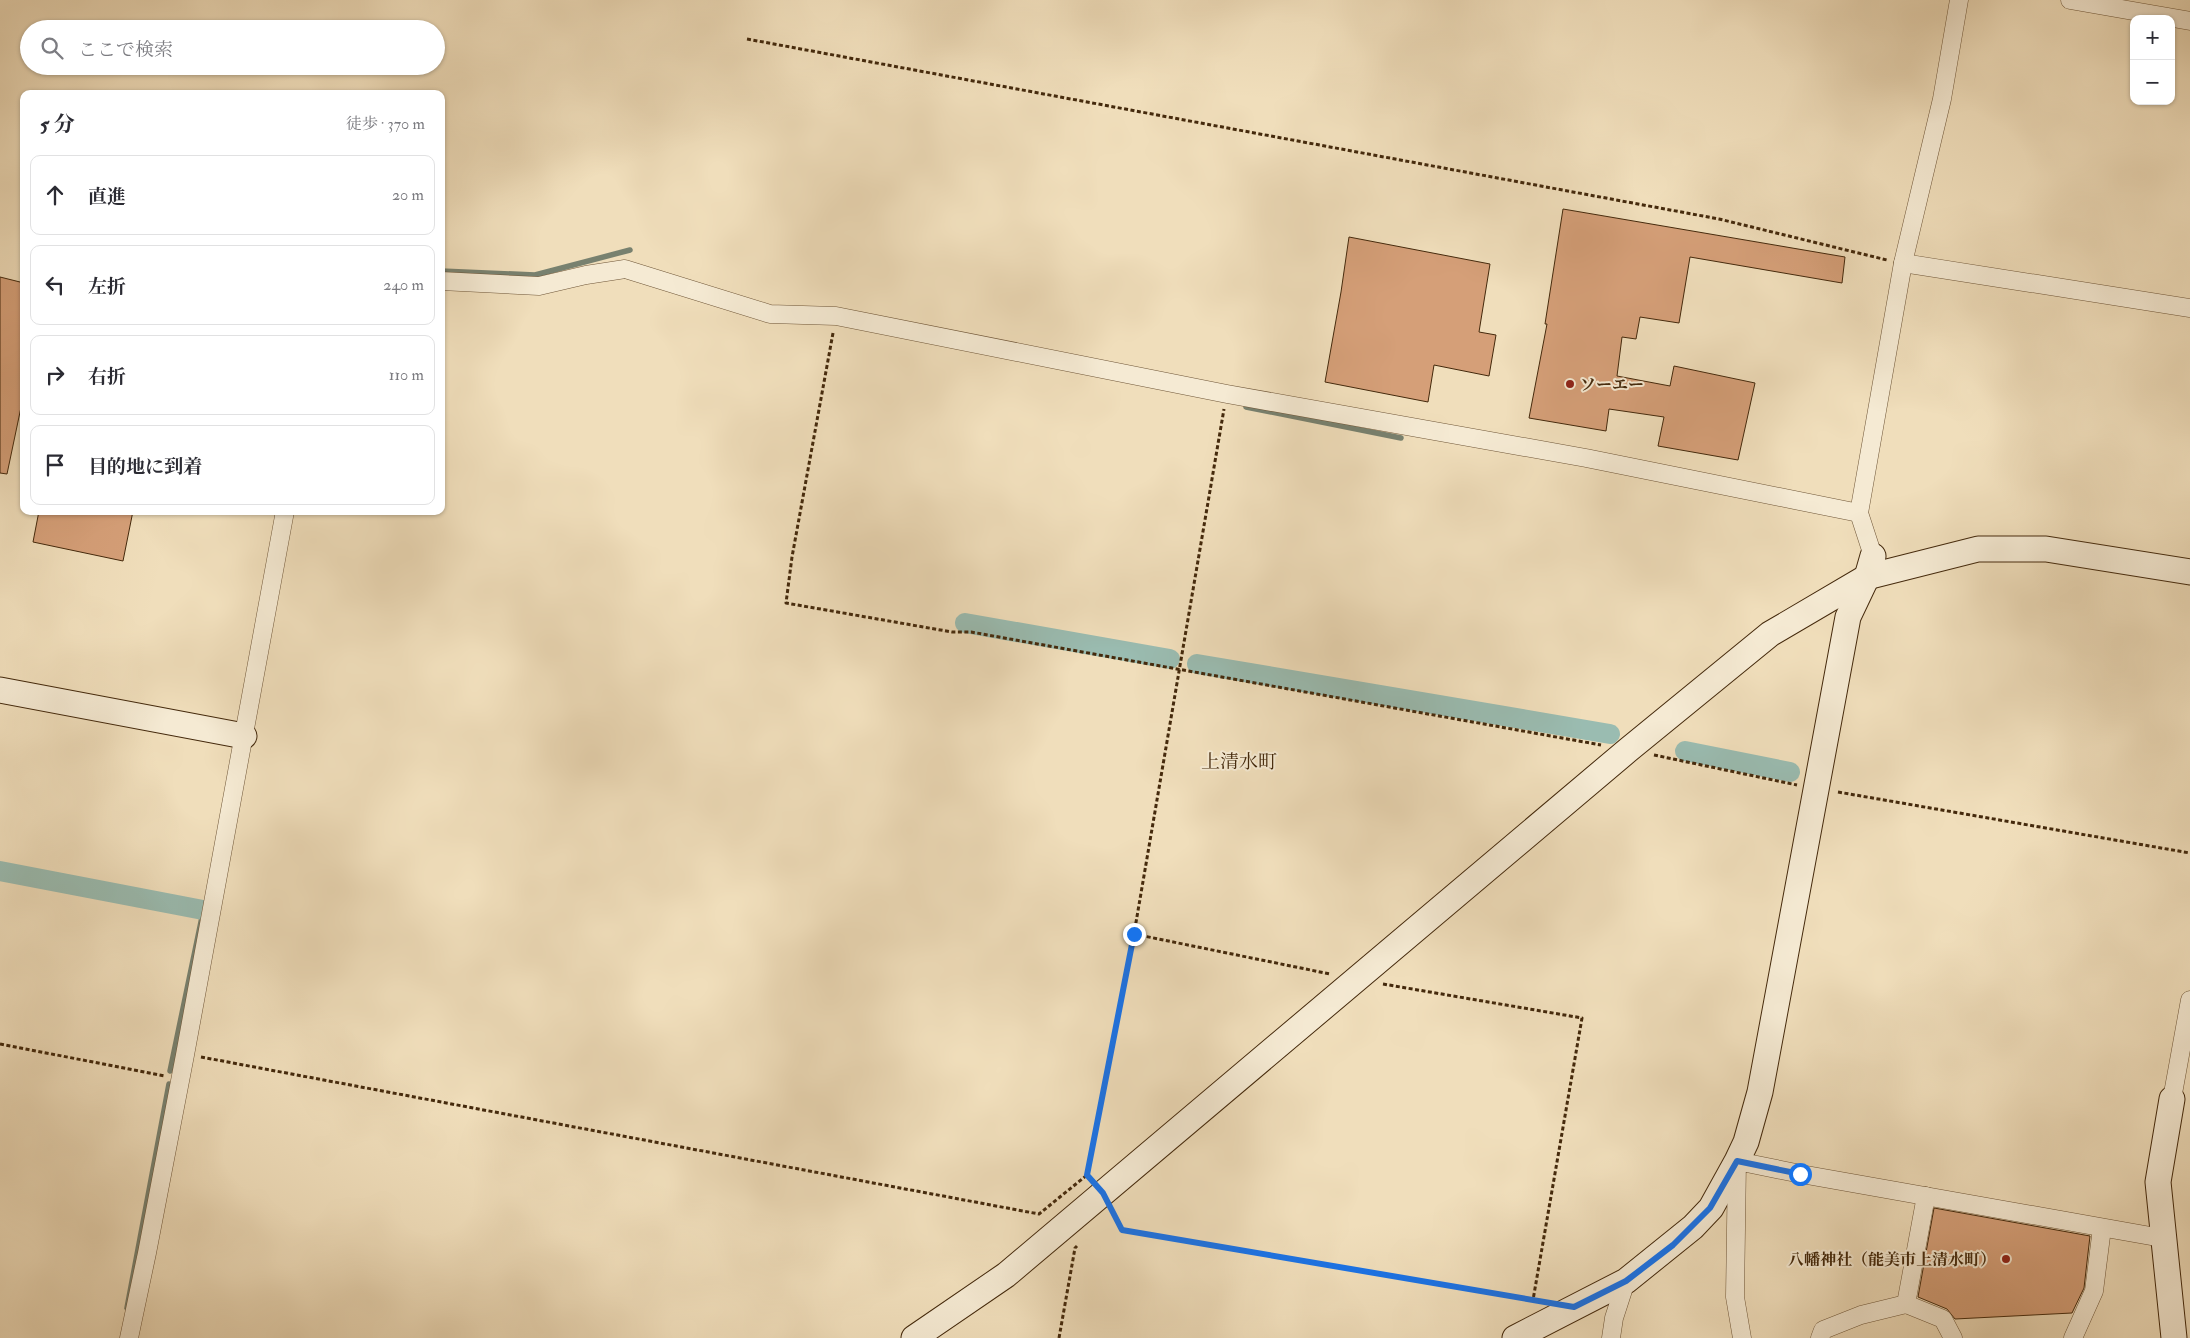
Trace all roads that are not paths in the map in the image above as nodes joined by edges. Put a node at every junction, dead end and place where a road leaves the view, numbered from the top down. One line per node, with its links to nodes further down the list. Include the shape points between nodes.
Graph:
1 (1959, 0): 4 (street, via 1942,99)
2 (2070, 0): 3 (street)
3 (2190, 21)
4 (1903, 264): 6 (street); 7 (street)
5 (445, 281): 7 (street, via 539,286 625,270 770,314 836,316 1227,394 1586,458)
6 (2190, 308)
7 (1859, 513): 9 (street)
8 (284, 515): 12 (street)
9 (1870, 567): 10 (street, via 1978,549 2046,549); 15 (street, via 1848,617 1760,1092 1746,1142); 21 (street, via 1770,634 1628,750 1356,980 1108,1203)
10 (2190, 572)
11 (0, 690): 12 (street)
12 (244, 736): 22 (street, via 186,1054)
13 (2190, 1000): 14 (street)
14 (2172, 1099): 18 (street, via 2158,1182)
15 (1737, 1161): 16 (street); 19 (street, via 1710,1208 1693,1227); 25 (street, via 1735,1297)
16 (1926, 1196): 17 (street); 20 (street)
17 (2102, 1228): 18 (street); 28 (street, via 2094,1291)
18 (2162, 1238): 29 (street)
19 (1626, 1281): 23 (street); 24 (street)
20 (1906, 1304): 26 (street, via 1861,1314 1823,1330); 27 (street, via 1943,1319)
21 (920, 1336)
22 (128, 1338)
23 (1515, 1338)
24 (1611, 1338)
25 (1742, 1338)
26 (1820, 1338)
27 (1953, 1338)
28 (2073, 1338)
29 (2174, 1338)

